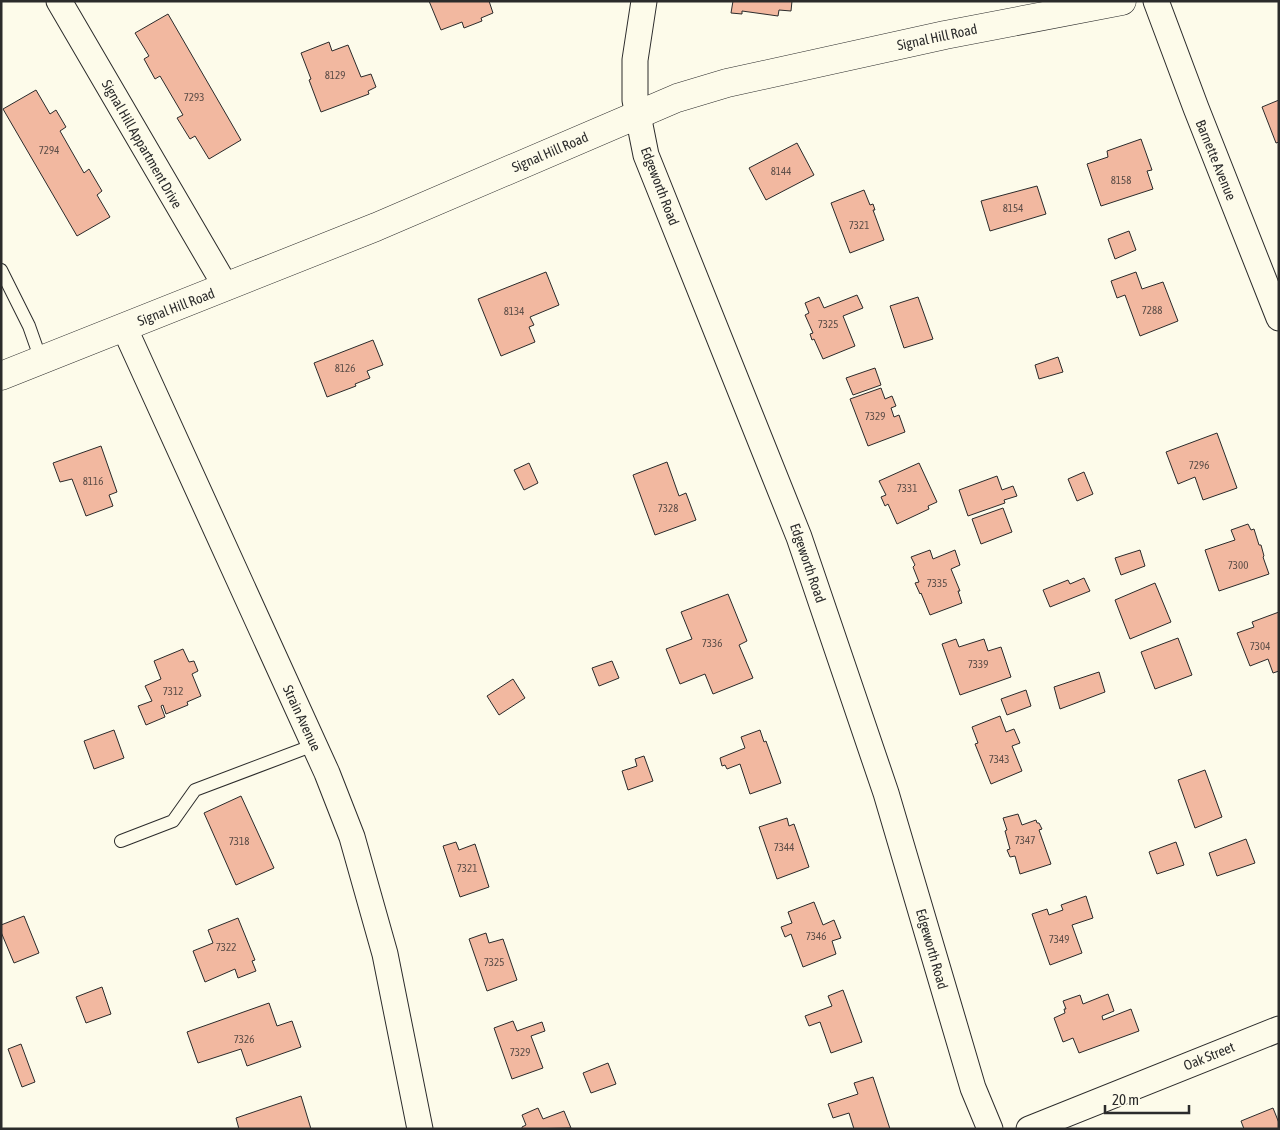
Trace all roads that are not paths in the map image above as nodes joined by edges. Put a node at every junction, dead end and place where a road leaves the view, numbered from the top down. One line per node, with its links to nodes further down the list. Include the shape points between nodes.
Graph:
1 (58, 1): 7 (street, Signal Hill Appartment Drive)
2 (644, 1): 5 (street, Edgeworth Road, via 634,60)
3 (1122, 1): 5 (street, Signal Hill Road, via 945,35 727,83)
4 (1156, 1): 8 (street, Barnette Avenue)
5 (636, 115): 7 (street, Signal Hill Road, via 376,227); 16 (street, Edgeworth Road, via 646,155 799,536 886,793 973,1088)
6 (1, 270): 10 (lane, via 29,326)
7 (226, 287): 9 (street, Signal Hill Road)
8 (1279, 318)
9 (124, 327): 10 (street, Signal Hill Road); 12 (street, Strain Avenue)
10 (41, 360): 11 (street, Signal Hill Road)
11 (1, 376)
12 (314, 745): 13 (lane, via 195,790 173,821); 15 (street, Strain Avenue, via 352,837 385,954)
13 (121, 841)
14 (1279, 1029): 17 (street, Oak Street)
15 (420, 1129)
16 (990, 1129)
17 (1029, 1129)

